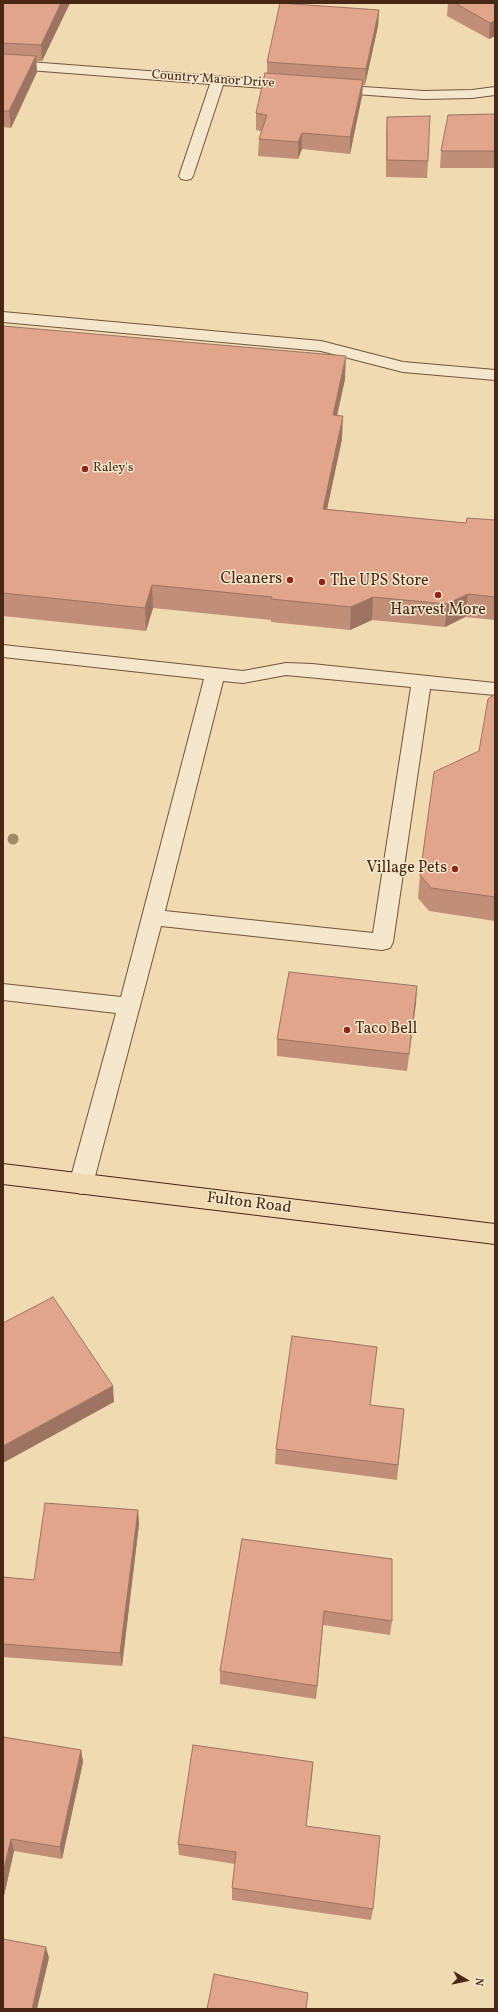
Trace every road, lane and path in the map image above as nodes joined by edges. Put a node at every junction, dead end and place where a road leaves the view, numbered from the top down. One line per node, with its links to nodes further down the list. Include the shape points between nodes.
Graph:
1 (3, 64): 2 (street, Country Manor Drive)
2 (218, 80): 3 (street, Country Manor Drive); 6 (street)
3 (304, 87)
4 (320, 88): 5 (street, via 424,95)
5 (495, 91)
6 (186, 176)
7 (3, 317): 8 (street, via 321,346 403,367)
8 (495, 376)
9 (3, 651): 10 (street)
10 (215, 674): 11 (street, via 243,677 286,669 312,670); 13 (street)
11 (421, 682): 12 (street); 13 (street, via 382,942)
12 (495, 689)
13 (153, 917): 15 (street)
14 (3, 992): 15 (street)
15 (129, 1006): 17 (street)
16 (3, 1174): 17 (main road, Fulton Road)
17 (81, 1184): 18 (main road, Fulton Road)
18 (495, 1234)

